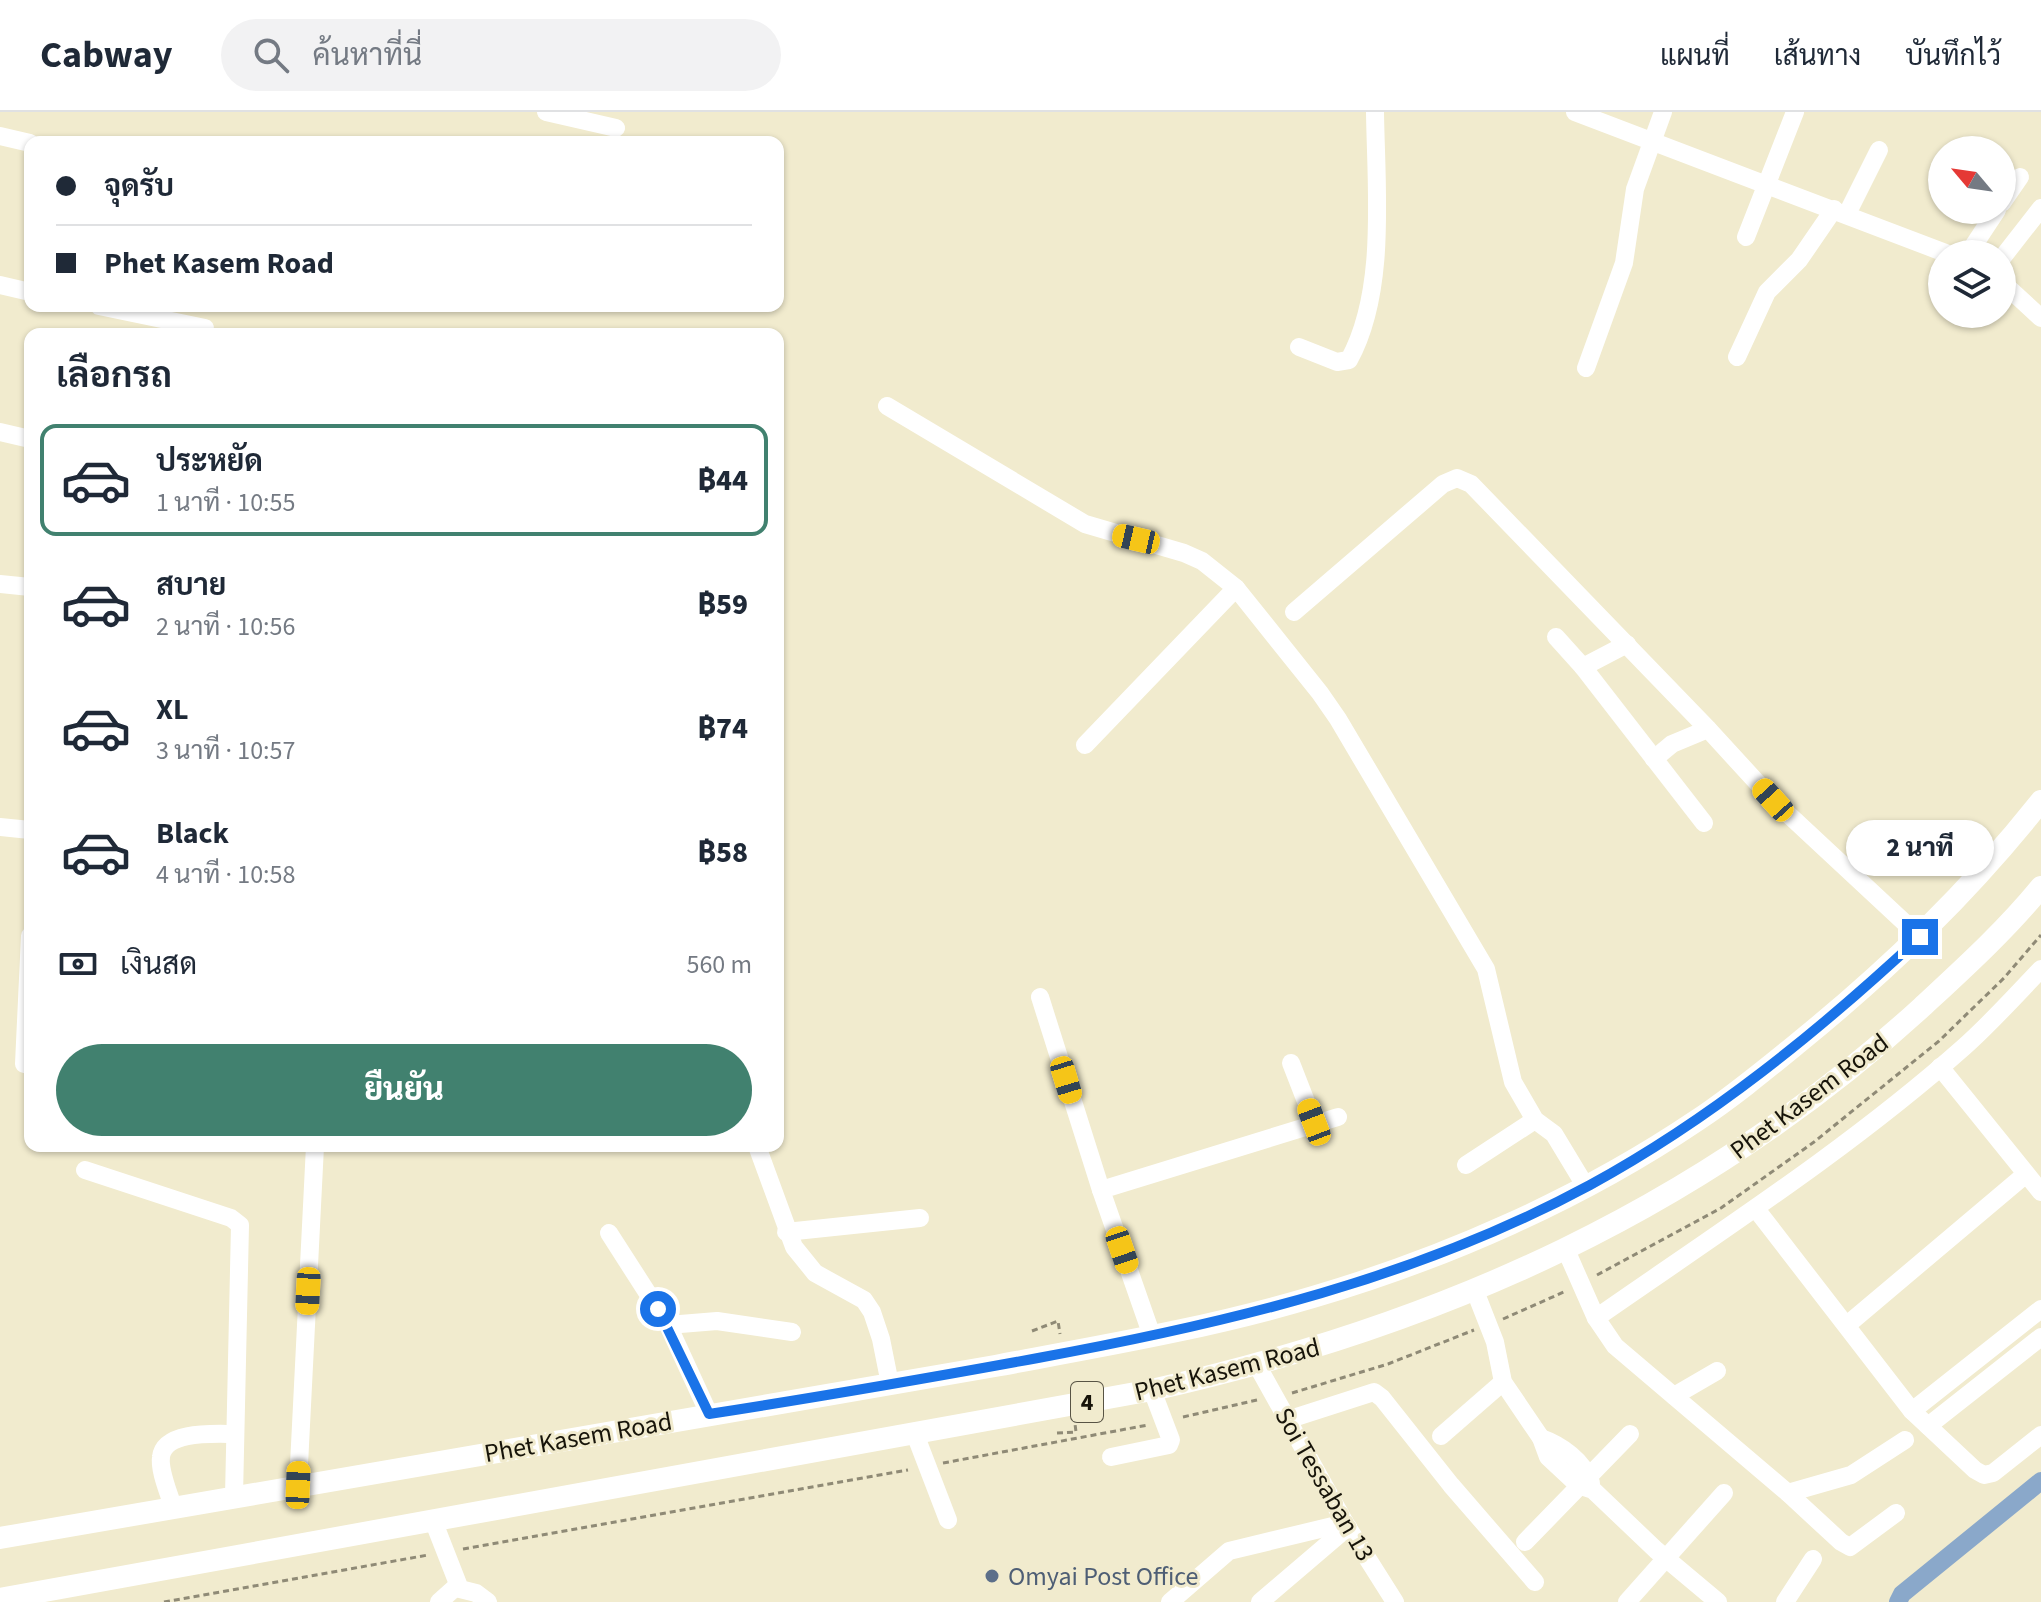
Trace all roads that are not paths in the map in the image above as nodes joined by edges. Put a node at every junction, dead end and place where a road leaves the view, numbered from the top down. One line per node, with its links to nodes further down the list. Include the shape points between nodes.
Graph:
1 (546, 112): 6 (street)
2 (1375, 112): 25 (street, via 1376,247 1358,344 1349,360 1337,362)
3 (1575, 112): 8 (street)
4 (1663, 112): 8 (street)
5 (1795, 112): 13 (street)
6 (616, 128)
7 (0, 136): 9 (street)
8 (1651, 141): 13 (street); 27 (street, via 1635,189 1624,263)
9 (24, 142)
10 (1879, 150): 15 (street)
11 (2020, 177): 12 (street)
12 (2016, 183)
13 (1768, 184): 15 (street); 16 (street)
14 (2041, 208): 17 (street)
15 (1841, 212): 18 (street); 26 (street, via 1767,292)
16 (1746, 237)
17 (2016, 240)
18 (1928, 246)
19 (0, 285): 20 (street)
20 (24, 291)
21 (2016, 295): 23 (street)
22 (128, 312): 24 (street)
23 (2041, 318)
24 (205, 328)
25 (1299, 347)
26 (1737, 357)
27 (1586, 368)
28 (887, 406): 33 (street, via 1085,524 1184,553)
29 (0, 432): 30 (street)
30 (24, 438)
31 (0, 584): 32 (street)
32 (24, 586)
33 (1236, 588): 39 (street); 52 (street, via 1338,719 1486,969 1513,1082)
34 (1294, 612): 36 (street, via 1443,484 1457,478 1471,484)
35 (1556, 637): 37 (street)
36 (1627, 644): 37 (street); 38 (street)
37 (1583, 667): 40 (street)
38 (1708, 729): 40 (street, via 1672,744); 46 (street, via 1773,800)
39 (1085, 745)
40 (1654, 759): 42 (street)
41 (2041, 801): 46 (main road, Phet Kasem Road / 4, via 1995,859)
42 (1704, 823)
43 (0, 827): 44 (street)
44 (24, 829)
45 (2041, 887): 66 (main road, Phet Kasem Road / 4, via 1966,966 1831,1084 1679,1188)
46 (1920, 937): 59 (main road, Phet Kasem Road / 4, via 1865,988 1697,1121)
47 (2041, 969): 50 (street)
48 (1040, 997): 60 (street)
49 (1291, 1063): 53 (street)
50 (1940, 1067): 58 (street); 62 (street)
51 (1338, 1117): 53 (street)
52 (1535, 1120): 56 (street); 59 (street, via 1554,1134)
53 (1314, 1122): 60 (street)
54 (315, 1152): 93 (street)
55 (759, 1152): 64 (street)
56 (1466, 1165)
57 (85, 1170): 85 (street, via 240,1225)
58 (2026, 1174): 61 (street); 71 (street)
59 (1586, 1187): 73 (main road, Phet Kasem Road / 4, via 1396,1270 1273,1308)
60 (1101, 1190): 73 (street)
61 (2041, 1192)
62 (1756, 1209): 69 (street); 71 (street)
63 (920, 1218): 64 (street)
64 (786, 1232): 78 (street, via 815,1273 864,1300 881,1339)
65 (609, 1233): 70 (street)
66 (1566, 1250): 67 (main road, Phet Kasem Road / 4); 69 (street)
67 (1475, 1291): 75 (main road, Phet Kasem Road / 4); 77 (street, via 1495,1342)
68 (2041, 1309): 81 (street)
69 (1596, 1318): 80 (street, via 1615,1346)
70 (668, 1325): 72 (street, via 717,1321); 82 (street)
71 (1847, 1325): 81 (street)
72 (792, 1332)
73 (1152, 1336): 78 (main road, Phet Kasem Road / 4)
74 (2041, 1337): 84 (street)
75 (1257, 1365): 79 (main road, Phet Kasem Road / 4); 83 (street, Soi Tessaban 13)
76 (1717, 1371): 80 (street)
77 (1503, 1382): 89 (street); 92 (street, via 1548,1457)
78 (890, 1384): 82 (main road, Phet Kasem Road / 4)
79 (1152, 1390): 86 (main road, Phet Kasem Road / 4); 91 (street, via 1169,1445)
80 (1674, 1396): 95 (street)
81 (1912, 1411): 84 (street)
82 (709, 1414): 93 (main road, Phet Kasem Road / 4)
83 (1287, 1420): 101 (street, Soi Tessaban 13); 106 (street, via 1374,1392)
84 (1928, 1426): 88 (street, via 1984,1475)
85 (235, 1434): 96 (street); 97 (street, via 198,1435 165,1447 161,1457)
86 (915, 1434): 99 (main road, Phet Kasem Road / 4); 100 (street)
87 (1630, 1434): 92 (street)
88 (2041, 1435)
89 (1441, 1436)
90 (1905, 1440): 95 (street, via 1851,1475)
91 (1111, 1457)
92 (1586, 1483): 103 (street); 104 (street)
93 (298, 1485): 96 (main road, Phet Kasem Road / 4)
94 (1724, 1493): 104 (street)
95 (1788, 1493): 98 (street, via 1850,1547)
96 (234, 1496): 97 (main road, Phet Kasem Road / 4)
97 (173, 1507): 102 (main road, Phet Kasem Road / 4)
98 (1896, 1513)
99 (433, 1520): 107 (street); 108 (main road, Phet Kasem Road / 4)
100 (948, 1520)
101 (1346, 1525): 111 (street, via 1229,1551); 112 (street); 113 (street, Soi Tessaban 13)
102 (0, 1538)
103 (1525, 1542)
104 (1667, 1559): 114 (street); 115 (street)
105 (1813, 1559): 116 (street)
106 (1535, 1582)
107 (458, 1585): 109 (street); 110 (street)
108 (0, 1599)
109 (439, 1602)
110 (488, 1602)
111 (1170, 1602)
112 (1260, 1602)
113 (1395, 1602)
114 (1627, 1602)
115 (1718, 1602)
116 (1785, 1602)

